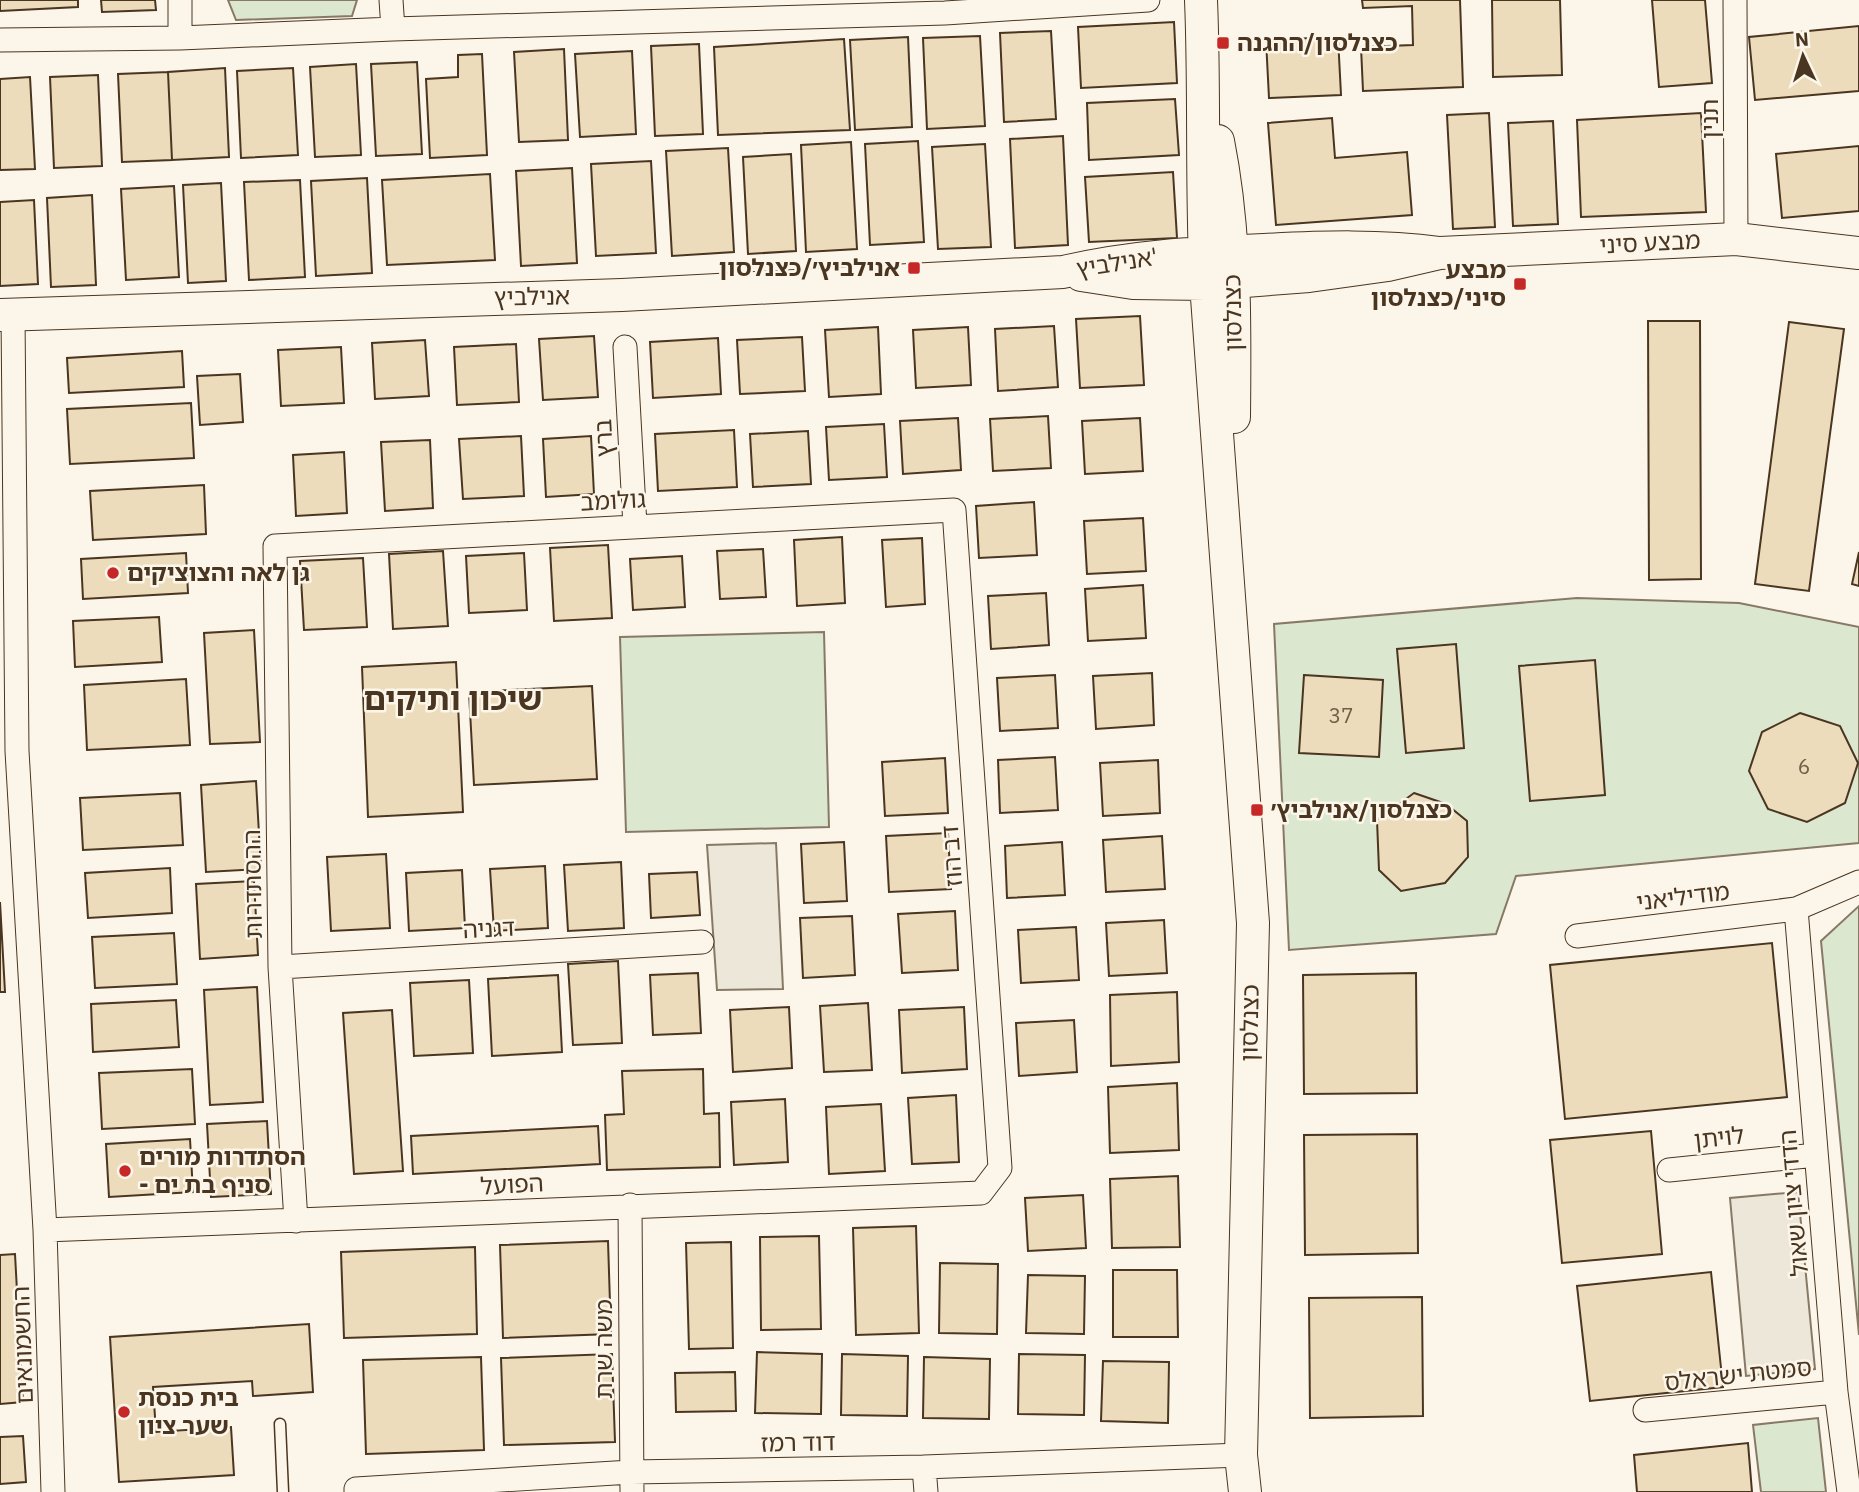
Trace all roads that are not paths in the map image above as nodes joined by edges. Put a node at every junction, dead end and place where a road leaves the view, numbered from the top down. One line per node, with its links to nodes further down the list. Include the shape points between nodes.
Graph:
1 (180, 0): 8 (street)
2 (391, 0): 7 (street)
3 (1148, 0): 6 (street)
4 (1201, 0): 12 (street, כצנלסון, via 1204,74 1228,200)
5 (1735, 0): 10 (street, תנין)
6 (944, 7): 7 (street)
7 (393, 29): 8 (street)
8 (180, 38): 9 (street)
9 (0, 40)
10 (1736, 239): 11 (street, מבצע סיני); 12 (street, מבצע סיני, via 1440,253 1354,246)
11 (1859, 253)
12 (1219, 267): 13 (street, אנילביץ', via 1111,260); 33 (street, כצנלסון, via 1230,634 1253,923)
13 (1063, 272): 14 (street, אנילביץ, via 622,295)
14 (7, 315): 29 (street, החשמונאים, via 17,751)
15 (625, 347): 17 (street, ברץ)
16 (954, 510): 17 (street, גולומב); 26 (street, דב הוז, via 1000,1168)
17 (635, 526): 18 (street, גולומב)
18 (275, 546): 23 (street, ההסתדרות)
19 (1859, 882): 20 (street, מודיליאני)
20 (1796, 909): 21 (street, מודיליאני); 24 (street, הדדי ציון שאול)
21 (1577, 936)
22 (702, 942): 23 (street, דגניה)
23 (280, 967): 28 (street, ההסתדרות)
24 (1816, 1155): 25 (street, לויתן); 30 (street, הדדי ציון שאול)
25 (1669, 1170)
26 (981, 1193): 27 (street, הפועל)
27 (630, 1205): 28 (street, הפועל); 35 (street, משה שרת)
28 (296, 1221): 29 (street, הפועל)
29 (45, 1230): 37 (street, החשמונאים)
30 (1836, 1392): 31 (street, סמטת ישראלס); 41 (street, הדדי ציון שאול)
31 (1645, 1410)
32 (280, 1424): 38 (lane)
33 (1241, 1455): 34 (street, דוד רמז); 40 (street, כצנלסון)
34 (924, 1467): 35 (street, דוד רמז); 39 (street)
35 (632, 1482): 36 (street, דוד רמז)
36 (356, 1491)
37 (53, 1492)
38 (283, 1492)
39 (926, 1492)
40 (1245, 1492)
41 (1849, 1492)

